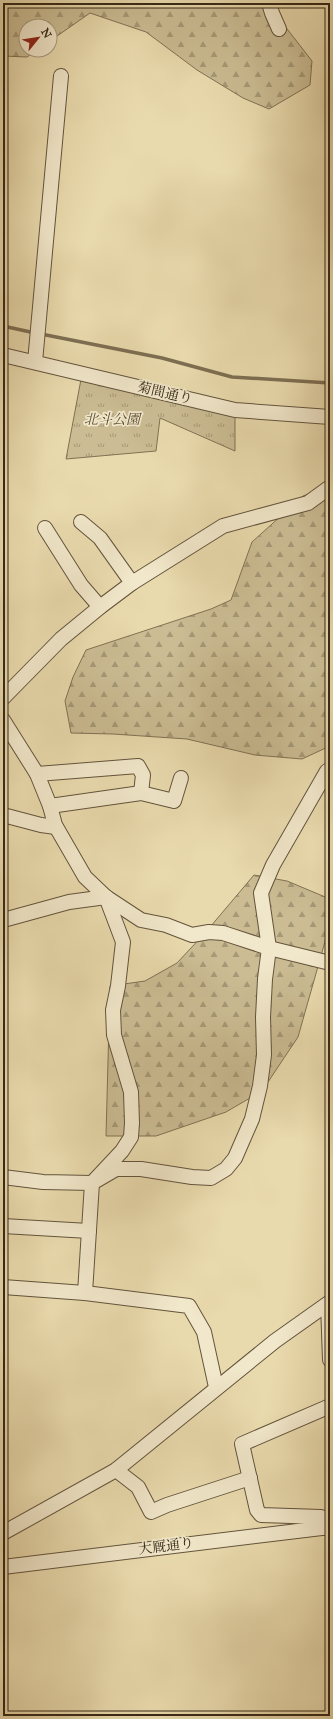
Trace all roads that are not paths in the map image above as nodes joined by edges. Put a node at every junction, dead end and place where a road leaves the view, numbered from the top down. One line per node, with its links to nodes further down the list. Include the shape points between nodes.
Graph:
1 (269, 3): 2 (street)
2 (279, 29)
3 (61, 76): 5 (street)
4 (3, 355): 5 (street, 菊間通り)
5 (35, 362): 6 (street, 菊間通り, via 235,410)
6 (330, 417)
7 (330, 487): 10 (street, via 308,503 223,526)
8 (81, 522): 10 (street, via 100,538)
9 (45, 528): 11 (street, via 81,585)
10 (132, 583): 11 (street)
11 (100, 607): 12 (street, via 61,639)
12 (3, 698)
13 (3, 720): 15 (street)
14 (330, 770): 23 (street, via 327,771 273,865 261,893)
15 (36, 774): 17 (street, via 138,766 143,775); 18 (street)
16 (181, 778): 17 (street, via 174,801)
17 (141, 793): 18 (street)
18 (50, 806): 20 (street)
19 (3, 815): 20 (street)
20 (56, 827): 21 (street, via 85,877)
21 (106, 897): 22 (street, via 69,902); 23 (street, via 141,920 166,925 192,935 223,932); 26 (street, via 123,942 113,1010 114,1035 131,1092 132,1123 130,1137 122,1151)
22 (7, 919)
23 (269, 948): 24 (street); 26 (street, via 260,1086 252,1118 234,1158 226,1169 211,1178 116,1169)
24 (330, 963)
25 (3, 1177): 26 (street, via 43,1182)
26 (92, 1183): 28 (street)
27 (3, 1226): 28 (street)
28 (89, 1231): 30 (street)
29 (3, 1288): 30 (street)
30 (85, 1293): 33 (street, via 189,1306 204,1332)
31 (329, 1303): 32 (street); 33 (street, via 275,1340)
32 (330, 1360)
33 (216, 1387): 35 (street)
34 (330, 1406): 36 (street, via 242,1444)
35 (116, 1470): 36 (street, via 138,1487 151,1512); 38 (street)
36 (250, 1478): 37 (street, via 257,1510 261,1514 321,1517)
37 (326, 1527): 39 (street, 大厩通り)
38 (3, 1533)
39 (3, 1567)

